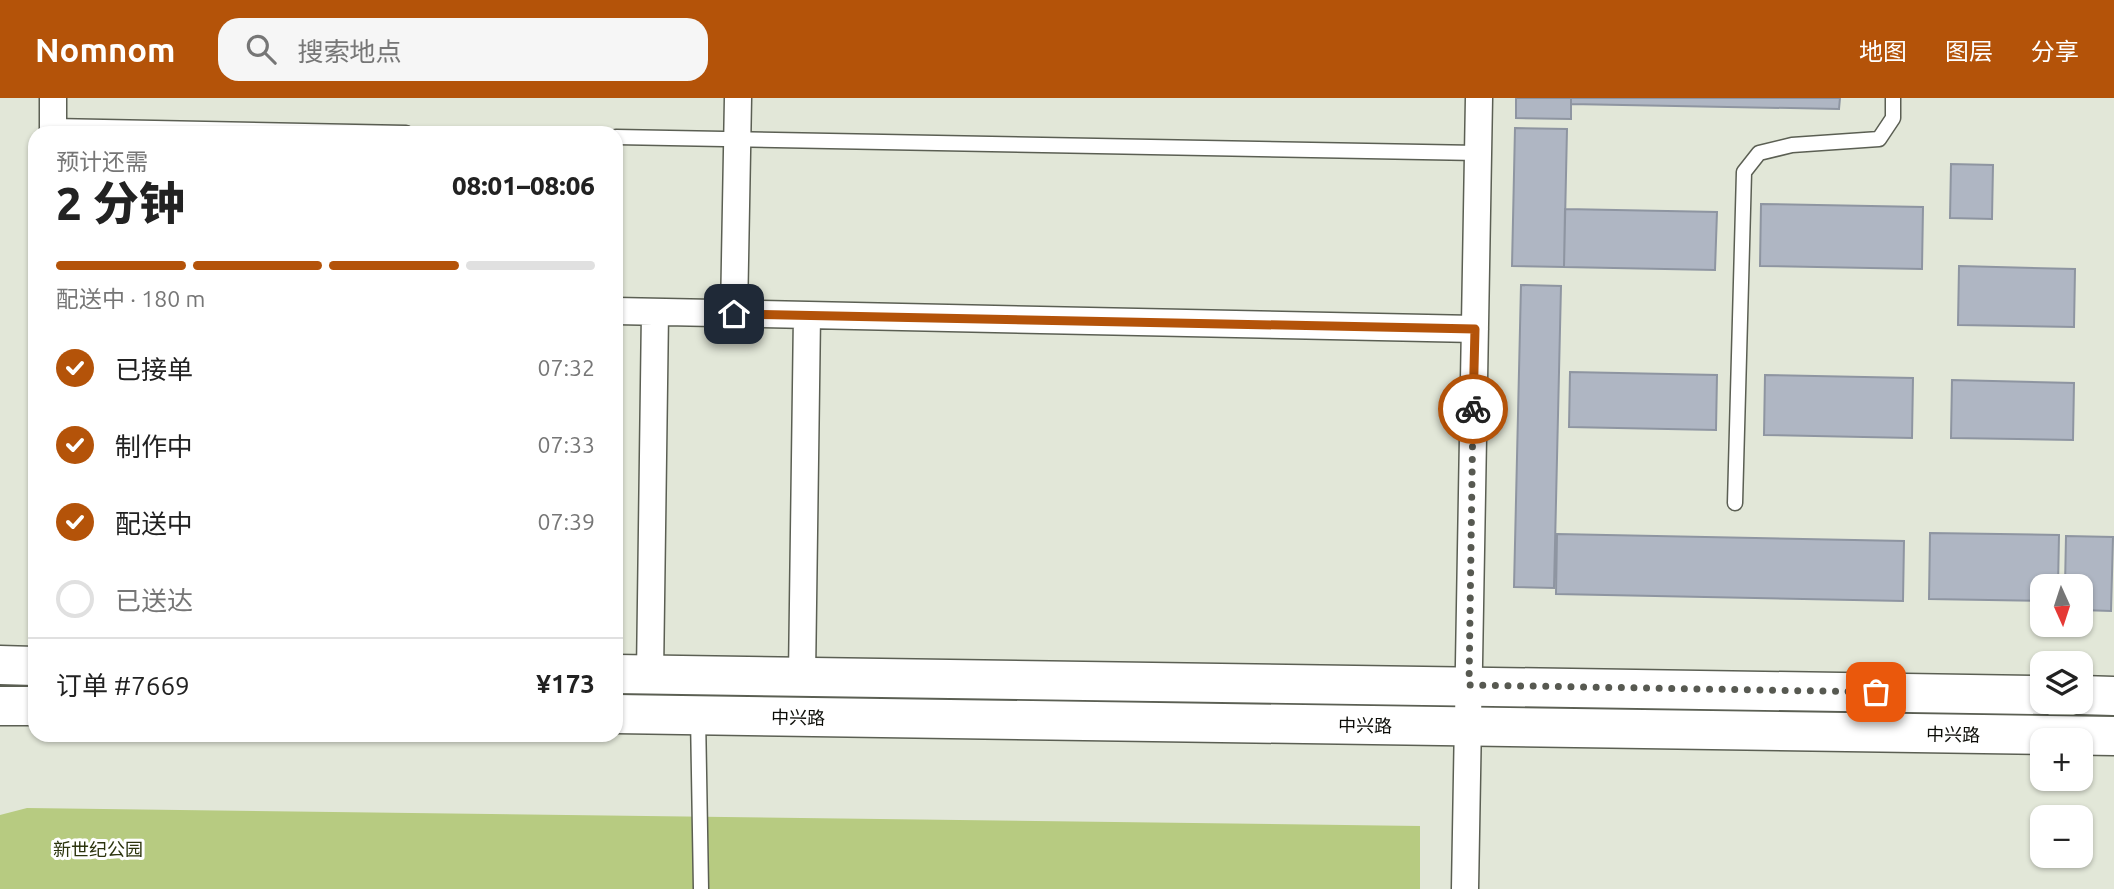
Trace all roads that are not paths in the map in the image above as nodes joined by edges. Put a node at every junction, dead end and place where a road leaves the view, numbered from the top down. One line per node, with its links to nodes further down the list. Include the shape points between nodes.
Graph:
1 (53, 98): 5 (street)
2 (738, 98): 7 (street)
3 (1479, 98): 8 (street)
4 (1893, 98): 14 (lane, via 1893,118 1879,138 1792,145 1759,153 1744,172)
5 (53, 126)
6 (623, 137): 7 (lane)
7 (737, 139): 8 (lane); 11 (street)
8 (1478, 153): 13 (street)
9 (623, 311): 10 (street)
10 (655, 312): 11 (street); 17 (street)
11 (734, 314): 12 (street)
12 (807, 315): 13 (street); 18 (street)
13 (1475, 329): 19 (street)
14 (1735, 503)
15 (0, 665): 16 (main road)
16 (28, 666)
17 (633, 674): 18 (main road)
18 (802, 676): 19 (main road)
19 (1469, 685): 20 (main road); 27 (street)
20 (2030, 695)
21 (2093, 695): 22 (main road)
22 (2114, 696)
23 (0, 706): 24 (main road)
24 (28, 706)
25 (623, 714): 26 (main road, 中兴路)
26 (698, 715): 27 (main road, 中兴路); 29 (lane)
27 (1468, 726): 28 (main road, 中兴路); 30 (street)
28 (2114, 736)
29 (701, 889)
30 (1465, 889)

